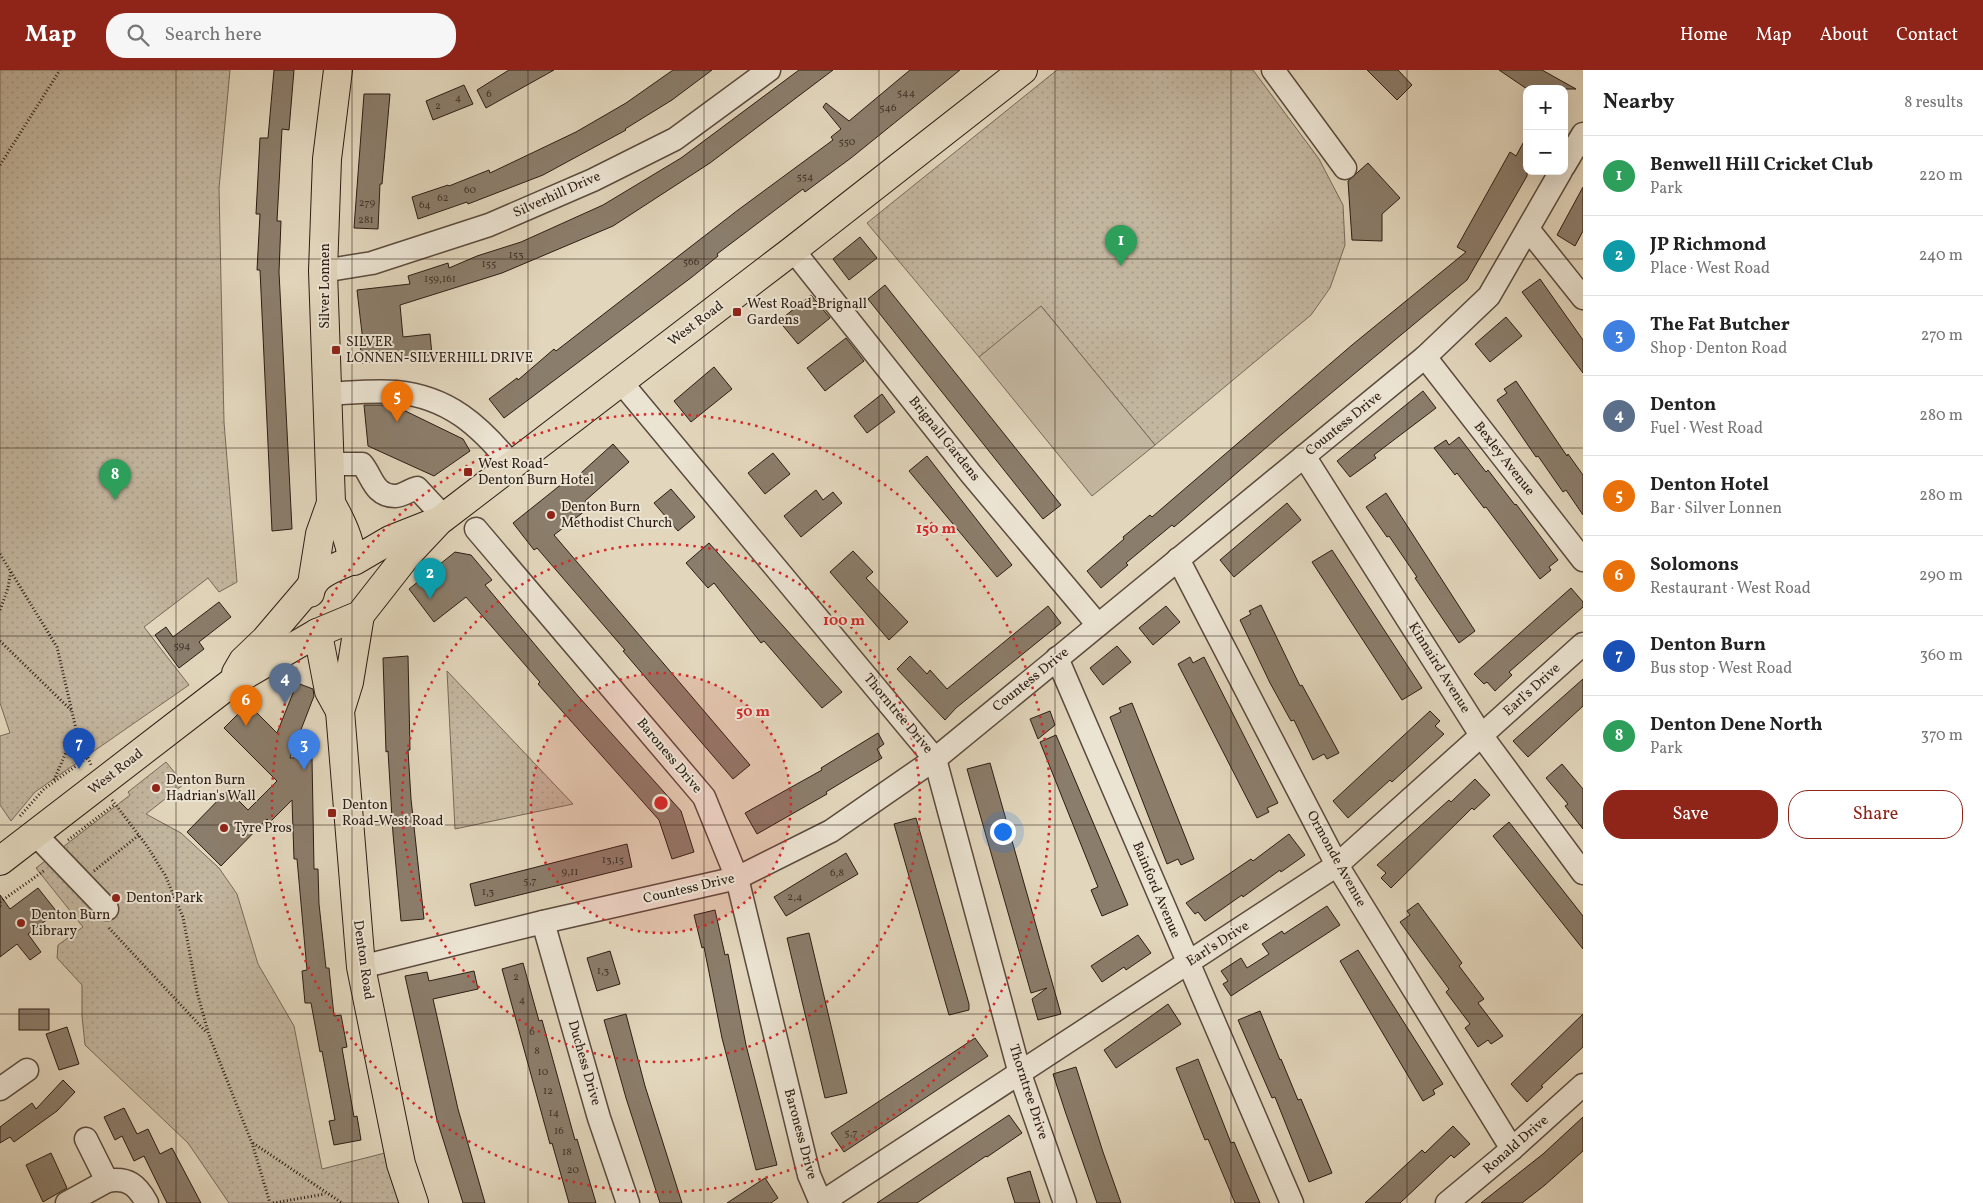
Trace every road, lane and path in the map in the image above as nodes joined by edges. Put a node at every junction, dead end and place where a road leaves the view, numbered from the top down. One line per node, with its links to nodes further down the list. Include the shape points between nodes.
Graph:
1 (60, 70): 8 (path)
2 (338, 70): 13 (main road, Silver Lonnen, via 327,160)
3 (769, 70): 13 (street, Silverhill Drive, via 676,139 593,180 489,225 372,263)
4 (1023, 70): 12 (main road, West Road)
5 (1273, 70): 9 (street)
6 (1583, 134): 7 (street)
7 (1568, 159)
8 (0, 165)
9 (1345, 168)
10 (1559, 175): 11 (street, Countess Drive)
11 (1528, 229): 14 (street); 15 (street, Countess Drive, via 1489,296)
12 (793, 250): 16 (main road, West Road); 33 (street, Brignall Gardens, via 971,474)
13 (323, 271): 17 (main road, Silver Lonnen)
14 (1583, 298)
15 (1425, 357): 18 (street, Countess Drive); 28 (street, Bexley Avenue)
16 (621, 382): 20 (main road, West Road); 45 (street, Thorntree Drive)
17 (326, 394): 19 (main road, Silver Lonnen); 20 (street, via 394,392 452,408 493,442)
18 (1304, 456): 27 (street, Countess Drive); 44 (street, Kinnaird Avenue)
19 (329, 464): 21 (main road, Silver Lonnen); 22 (street, via 362,464 375,487 384,494 395,496 417,488)
20 (512, 466): 22 (main road, West Road)
21 (331, 519): 24 (main road); 26 (main road, Silver Lonnen, via 351,549); 30 (main road, Silver Lonnen); 37 (main road, via 303,560)
22 (441, 519): 24 (main road, West Road)
23 (476, 528): 54 (street, Baroness Drive, via 704,797)
24 (399, 548): 26 (main road, West Road); 32 (main road, West Road); 39 (main road)
25 (0, 554): 29 (path)
26 (353, 560): 30 (main road, West Road, via 320,575); 32 (main road, Silver Lonnen, via 362,595)
27 (1178, 560): 33 (street, Countess Drive); 51 (street, Ormonde Avenue)
28 (1583, 560)
29 (11, 570): 31 (path); 41 (path, via 57,647)
30 (312, 585): 34 (main road, Silver Lonnen, via 310,608); 37 (main road, West Road)
31 (0, 610)
32 (360, 614): 34 (main road, West Road); 39 (main road, Denton Road)
33 (1098, 626): 38 (street, Countess Drive)
34 (318, 633): 37 (main road, West Road); 40 (main road, Denton Road)
35 (0, 641): 41 (path)
36 (1583, 644): 44 (street, Earl's Drive)
37 (276, 645): 40 (main road, via 307,657); 48 (main road, West Road, via 231,683)
38 (1057, 658): 45 (street, Countess Drive); 59 (street, Bainford Avenue)
39 (352, 666): 42 (main road, Denton Road)
40 (326, 675): 42 (main road, Denton Road, via 329,691)
41 (71, 710): 43 (path)
42 (340, 711): 60 (main road, Denton Road)
43 (76, 729): 46 (path); 46 (path, via 87,758)
44 (1481, 735): 51 (street, Earl's Drive); 53 (street, Kinnaird Avenue)
45 (935, 758): 54 (street, Countess Drive, via 831,831); 63 (street, Thorntree Drive)
46 (54, 781): 48 (path)
47 (115, 804): 49 (path)
48 (27, 826): 50 (main road, West Road); 55 (street)
49 (139, 835): 55 (path); 61 (path, via 165,875 183,917)
50 (0, 861)
51 (1337, 865): 59 (street, Earl's Drive); 68 (street, Ormonde Avenue)
52 (50, 867): 56 (path)
53 (1583, 872)
54 (737, 878): 58 (street, Countess Drive); 77 (street, Baroness Drive, via 809,1175)
55 (81, 882): 57 (street)
56 (0, 902)
57 (106, 917): 61 (path)
58 (543, 922): 60 (street, Countess Drive); 76 (street, Duchess Drive, via 599,1118)
59 (1187, 964): 63 (street, Earl's Drive); 79 (street, Bainford Avenue)
60 (361, 967): 75 (main road, Denton Road, via 401,1164)
61 (209, 1035): 67 (path)
62 (27, 1070): 65 (street)
63 (1020, 1074): 77 (street, Earl's Drive); 78 (street, Thorntree Drive)
64 (1583, 1085): 68 (street, Ronald Drive)
65 (0, 1089)
66 (86, 1139): 69 (street)
67 (252, 1143): 70 (path); 73 (path)
68 (1512, 1150): 80 (street, Ronald Drive)
69 (107, 1182): 71 (street); 72 (street, via 118,1179 131,1182 140,1190)
70 (325, 1194): 73 (path); 74 (path)
71 (67, 1203)
72 (146, 1203)
73 (272, 1203)
74 (342, 1203)
75 (414, 1203)
76 (628, 1203)
77 (821, 1203)
78 (1065, 1203)
79 (1292, 1203)
80 (1446, 1203)

